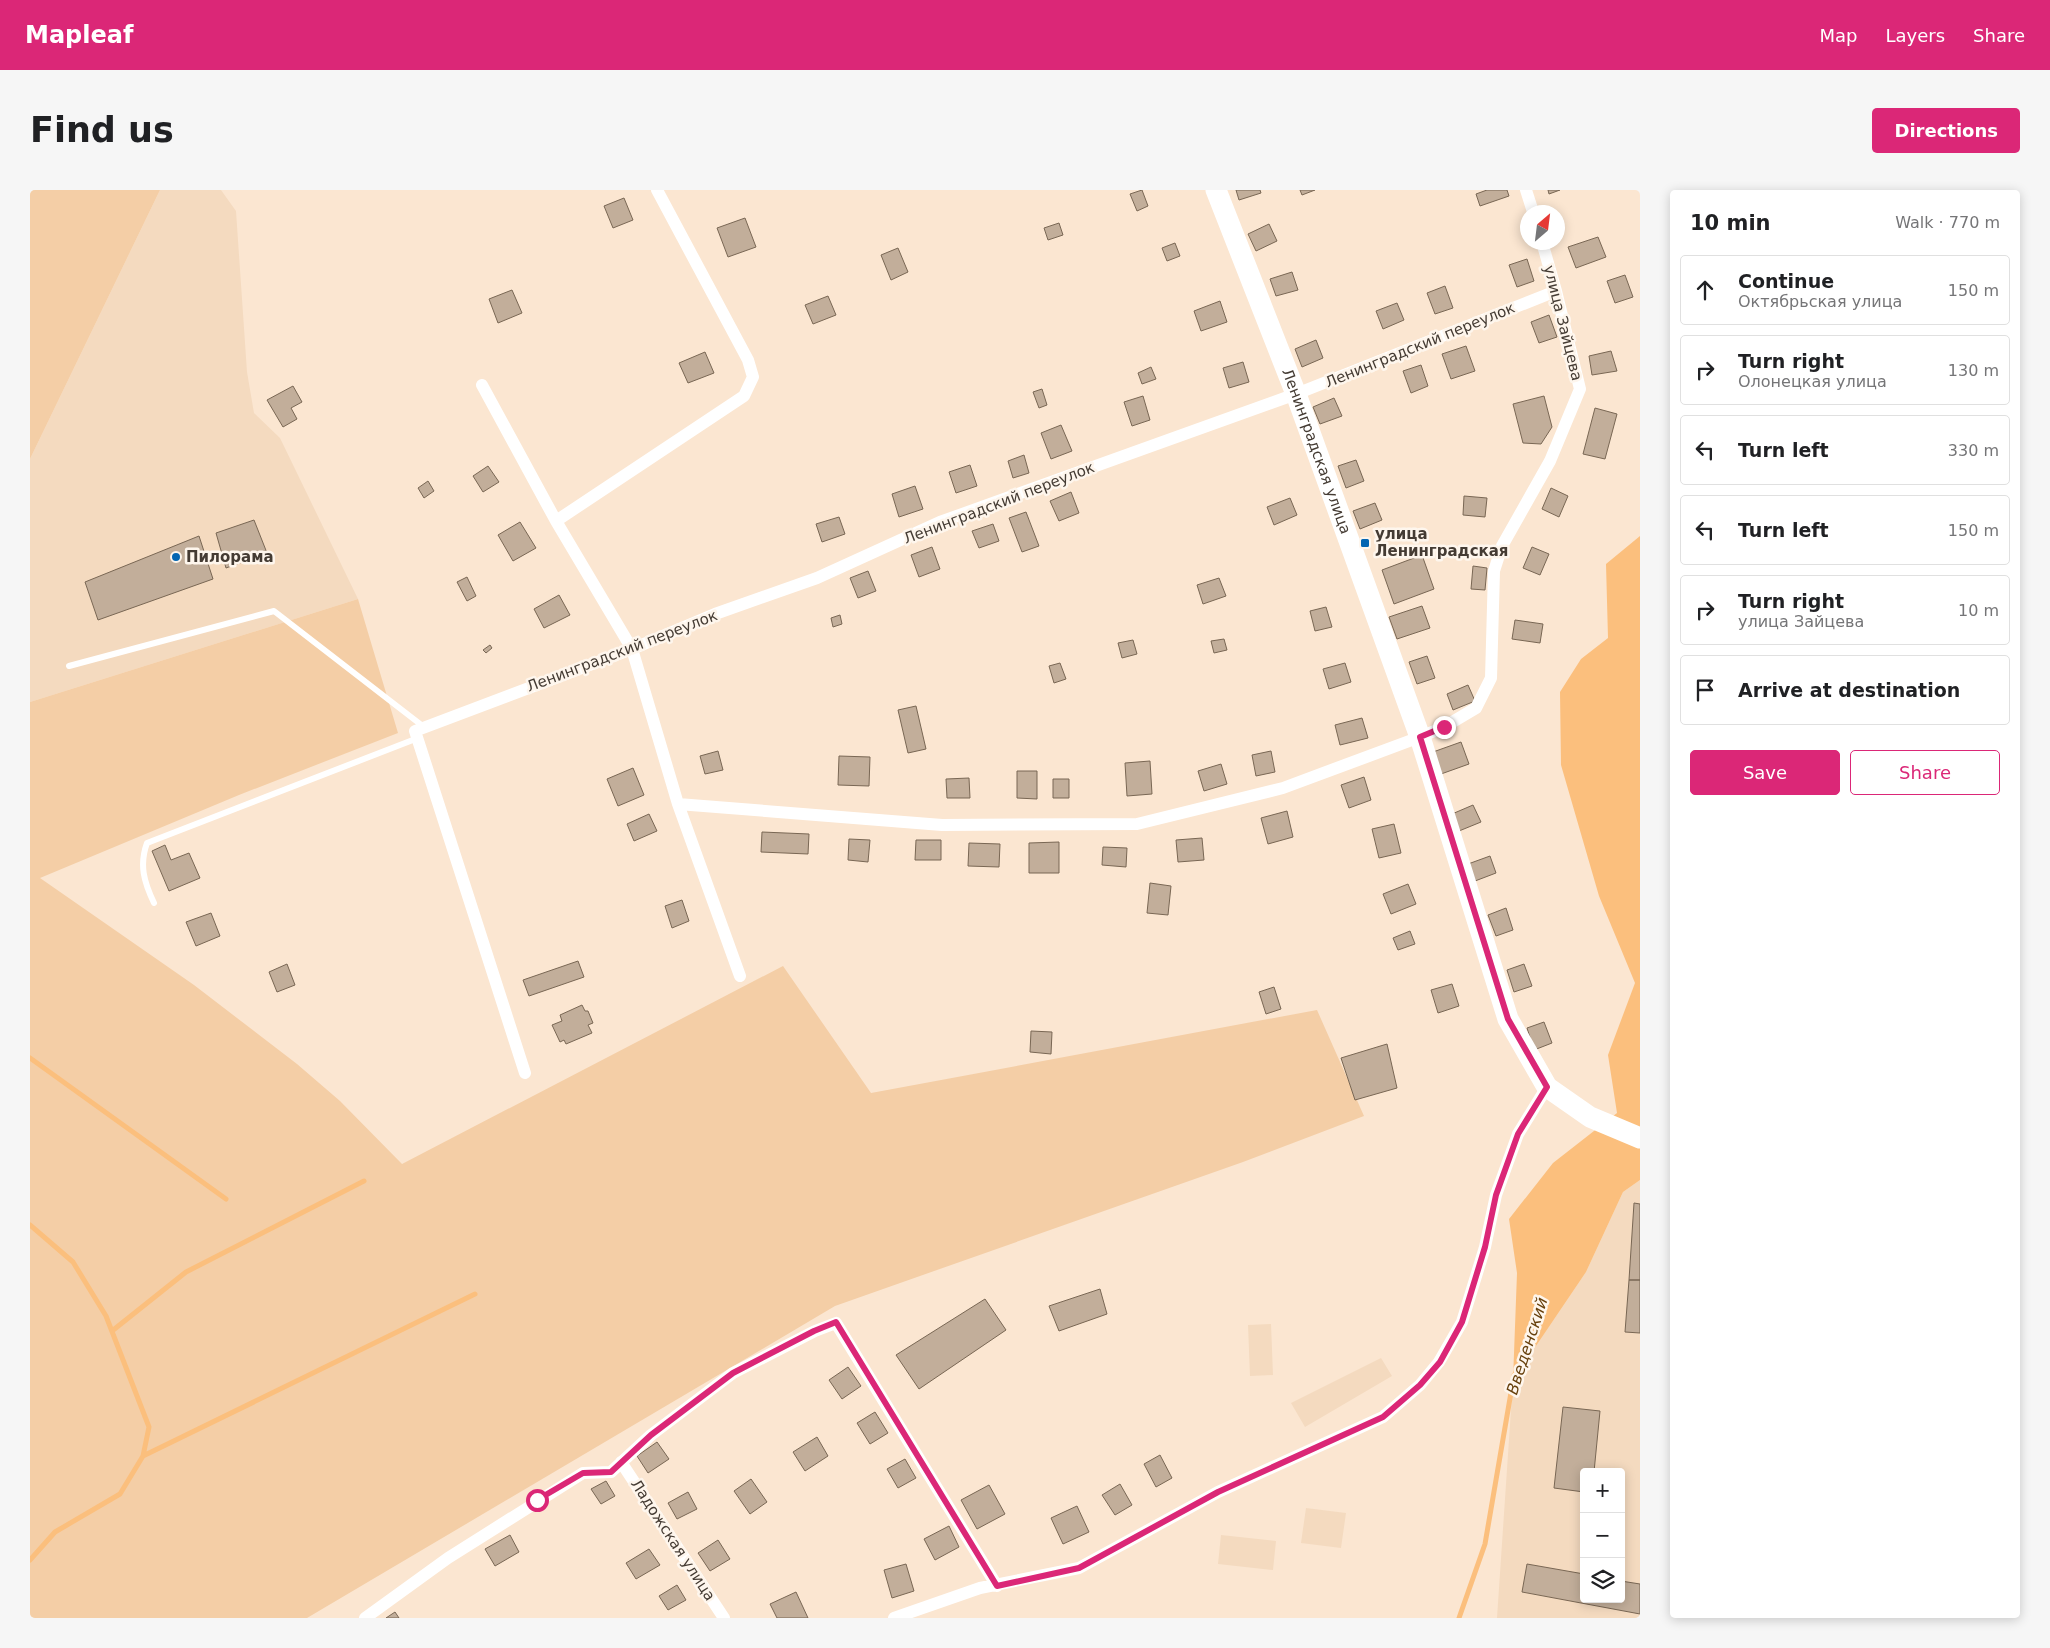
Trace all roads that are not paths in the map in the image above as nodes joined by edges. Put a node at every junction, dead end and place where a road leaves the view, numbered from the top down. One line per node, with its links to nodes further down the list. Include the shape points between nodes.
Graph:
1 (657, 190): 9 (street, via 748,360 753,377 744,396)
2 (1216, 190): 8 (main road, Ленинградская улица)
3 (1526, 190): 4 (street)
4 (1531, 205)
5 (1544, 250): 6 (street, улица Зайцева)
6 (1556, 290): 8 (street, Ленинградский переулок); 13 (street, улица Зайцева, via 1580,389 1550,461 1502,546 1494,571 1491,678 1476,708)
7 (482, 385): 9 (street)
8 (1296, 394): 10 (street, Ленинградский переулок, via 940,522 817,578 715,614); 13 (main road, Ленинградская улица)
9 (556, 521): 10 (street)
10 (632, 649): 12 (street, Ленинградский переулок); 14 (street)
11 (69, 666): 12 (lane, via 274,611)
12 (419, 732): 15 (lane, via 147,844 142,872); 17 (street)
13 (1420, 737): 14 (street, улица Зайцева, via 1283,788 1137,824 942,825); 18 (main road, Ленинградская улица, via 1508,1019)
14 (678, 804): 16 (street)
15 (154, 903)
16 (740, 976)
17 (525, 1073)
18 (1547, 1087): 19 (main road, Ленинградская улица, via 1590,1117); 21 (street, via 1518,1134 1496,1195 1485,1247 1462,1322 1440,1362 1420,1385 1383,1417 1218,1492 1079,1568)
19 (1640, 1138)
20 (622, 1462): 21 (street, via 651,1435 733,1373 836,1322); 22 (street, via 611,1472 583,1473 537,1500 448,1558); 23 (street, Ладожская улица)
21 (997, 1586): 24 (street, via 980,1588)
22 (365, 1618)
23 (724, 1618)
24 (894, 1618)

